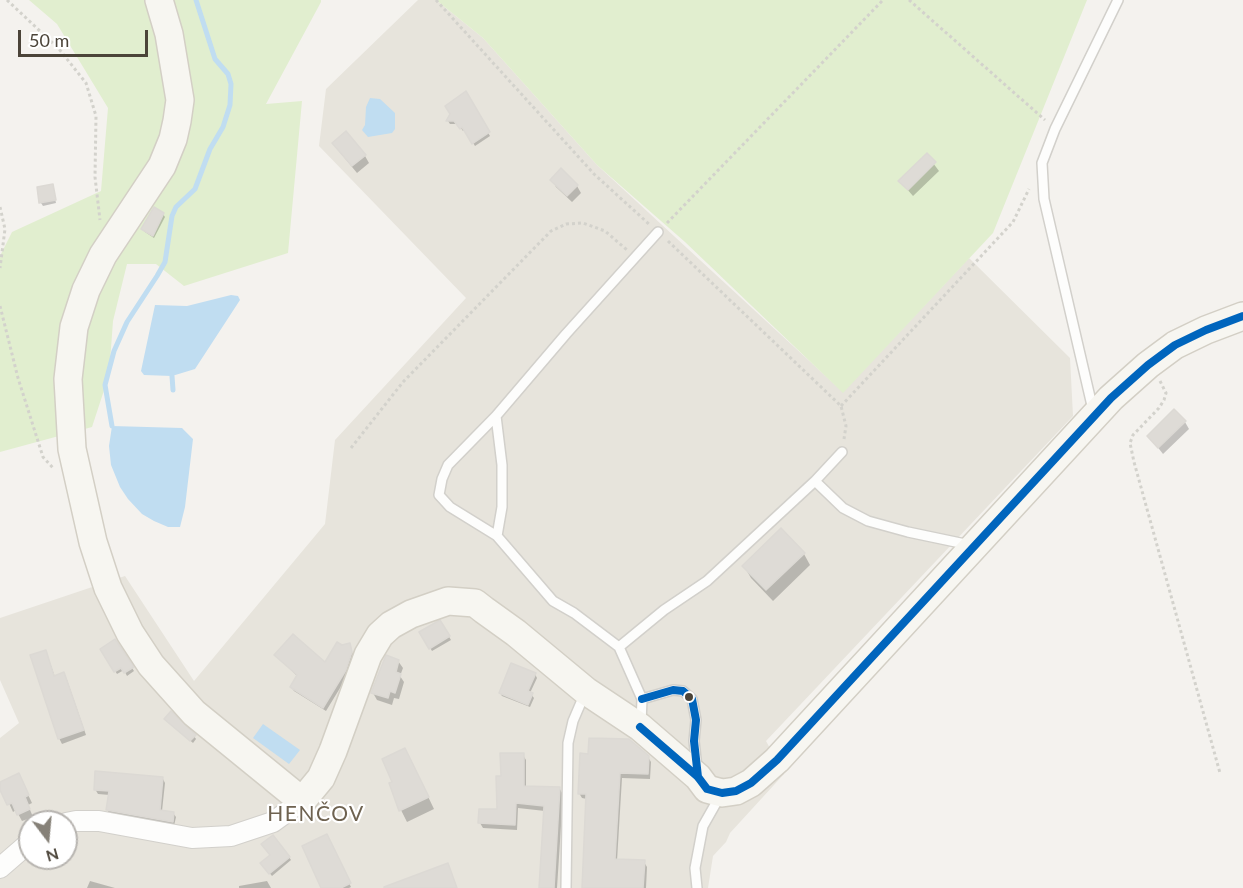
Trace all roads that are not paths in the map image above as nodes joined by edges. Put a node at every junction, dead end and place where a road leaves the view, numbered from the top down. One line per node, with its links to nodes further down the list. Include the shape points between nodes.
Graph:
1 (159, 0): 17 (street, via 180,100 177,121 162,166 103,255 74,327 68,379 72,449 93,542 108,588 130,633 194,713)
2 (1118, 0): 6 (lane, via 1042,163 1044,199)
3 (658, 232): 5 (lane)
4 (1243, 315): 6 (street, via 1190,337 1148,365)
5 (496, 416): 9 (lane, via 502,476); 9 (lane, via 448,465 439,495 450,507)
6 (1094, 416): 10 (street)
7 (842, 452): 8 (lane)
8 (815, 481): 10 (lane, via 843,508 868,520); 11 (lane, via 706,581)
9 (497, 536): 11 (lane, via 553,601)
10 (973, 546): 16 (street, via 777,760 751,783)
11 (618, 647): 13 (lane)
12 (586, 691): 14 (street); 17 (street, via 475,603 448,601 411,614 380,635 368,655 321,778); 21 (lane, via 568,744)
13 (642, 699): 14 (lane); 15 (lane, via 674,690 683,691 692,699)
14 (640, 727): 15 (street)
15 (698, 777): 16 (street, via 707,789)
16 (722, 794): 22 (lane, via 703,826 695,868)
17 (302, 801): 18 (street, via 273,822 231,836 192,838 99,821)
18 (78, 821)
19 (18, 852): 20 (street)
20 (0, 868)
21 (566, 888)
22 (697, 888)

